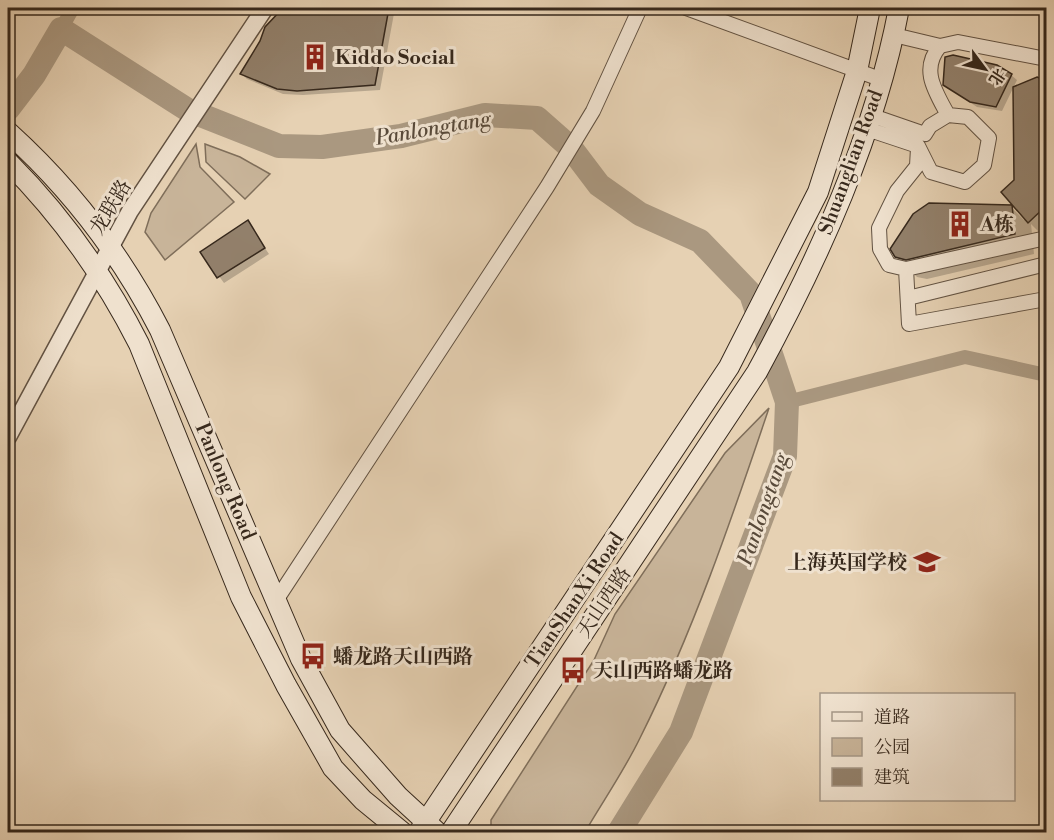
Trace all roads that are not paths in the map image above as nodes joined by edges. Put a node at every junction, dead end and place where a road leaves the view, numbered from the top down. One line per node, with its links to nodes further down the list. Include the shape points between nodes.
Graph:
1 (265, 8): 17 (street, 龙联路)
2 (640, 8): 25 (street, via 593,111 547,187)
3 (686, 8): 9 (street)
4 (870, 8): 9 (main road, TianShanXi Road)
5 (899, 8): 6 (main road, Shuanglian Road)
6 (894, 35): 7 (street); 10 (main road, Shuanglian Road)
7 (940, 46): 8 (street, via 958,42); 11 (street, via 931,56 929,75)
8 (1047, 59)
9 (857, 71): 10 (street); 26 (main road, TianShanXi Road, via 818,192 729,367)
10 (880, 80): 12 (main road, Shuanglian Road)
11 (948, 114): 14 (street, via 930,126); 14 (street, via 968,117 989,138 984,165 965,182 931,172)
12 (868, 122): 14 (street); 23 (main road, Shuanglian Road, via 790,312)
13 (14, 138): 17 (main road, Panlong Road, via 74,198)
14 (921, 140): 19 (street, via 917,166 897,191 879,228 880,249 889,265)
15 (8, 163): 20 (main road, Panlong Road, via 50,208)
16 (1047, 238): 19 (street)
17 (110, 248): 20 (street, 龙联路); 25 (main road, Panlong Road, via 160,330)
18 (1047, 264): 21 (street)
19 (906, 269): 21 (street)
20 (97, 270): 24 (street, 龙联路); 27 (main road, Panlong Road, via 139,344 241,597 286,685 333,768 363,800)
21 (908, 297): 22 (street, via 909,324)
22 (1047, 298)
23 (757, 372): 28 (main road, 天山西路)
24 (8, 437)
25 (277, 599): 26 (main road, Panlong Road, via 301,659 340,730)
26 (427, 829)
27 (402, 832)
28 (451, 832)

